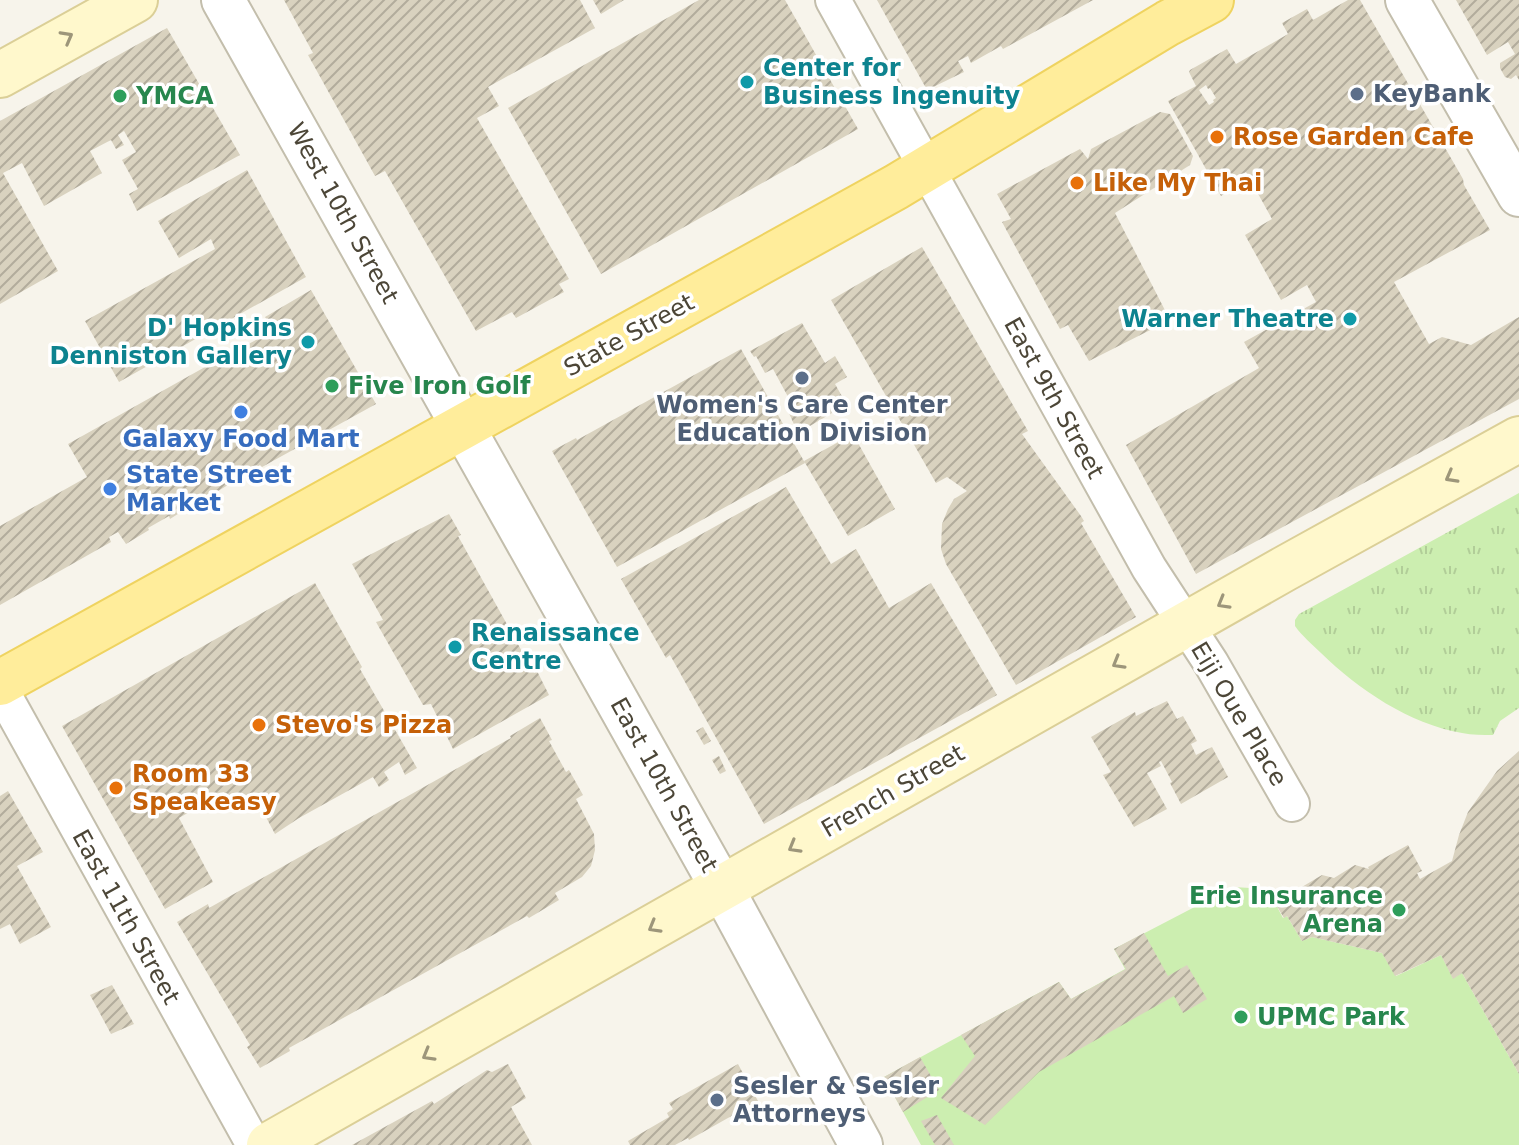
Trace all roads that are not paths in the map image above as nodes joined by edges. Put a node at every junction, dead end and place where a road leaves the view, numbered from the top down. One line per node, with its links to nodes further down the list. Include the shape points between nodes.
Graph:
1 (135, 0): 6 (main road, one-way to 1)
2 (223, 0): 9 (street, West 10th Street)
3 (833, 0): 7 (street, East 9th Street)
4 (1211, 0): 7 (main road, State Street)
5 (1407, 0): 8 (street)
6 (0, 75)
7 (926, 168): 9 (main road, State Street); 11 (street, East 9th Street)
8 (1519, 195)
9 (462, 427): 12 (main road, State Street); 14 (street, East 10th Street)
10 (1519, 439): 11 (main road, French Street, one-way to 11)
11 (1186, 625): 13 (street, Eiji Oue Place); 14 (main road, French Street, one-way to 14)
12 (0, 686): 15 (street, East 11th Street)
13 (1292, 804)
14 (722, 888): 16 (main road, French Street, one-way to 16); 17 (street, East 10th Street)
15 (254, 1145)
16 (269, 1145)
17 (861, 1145)

